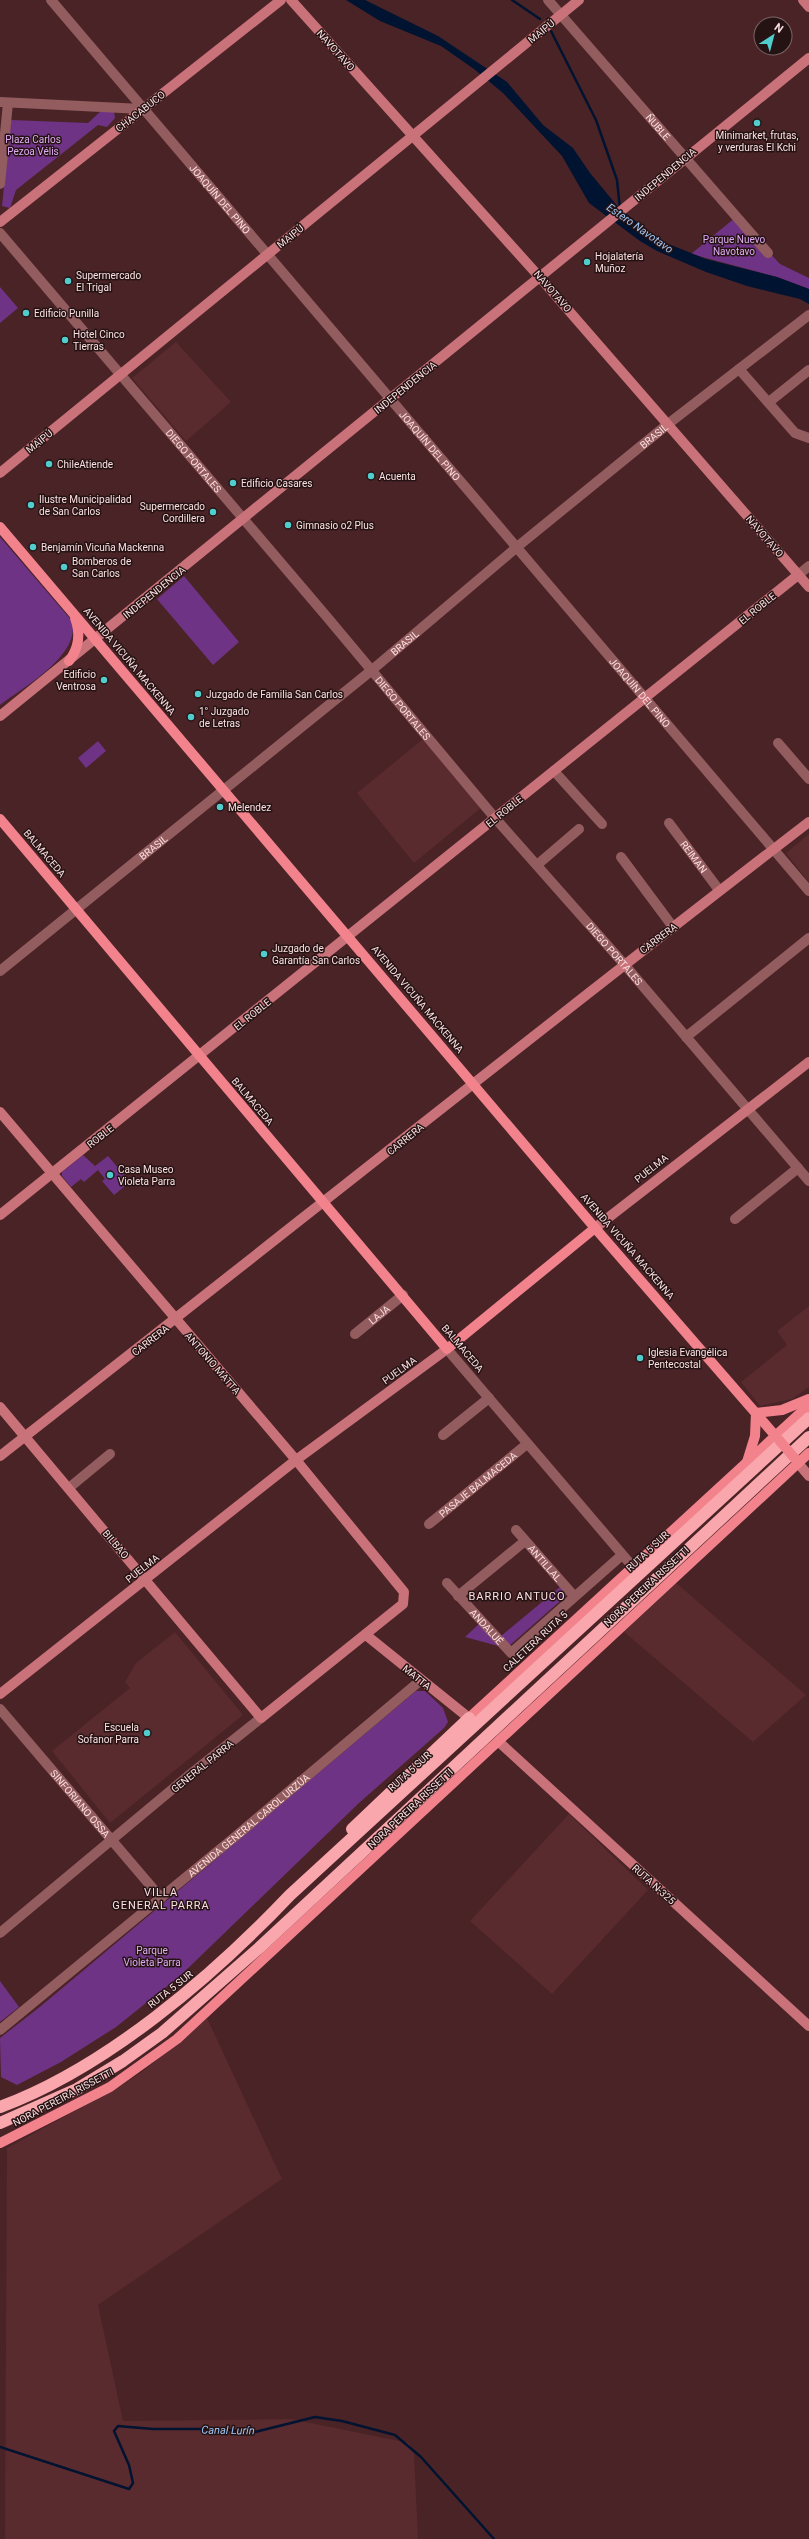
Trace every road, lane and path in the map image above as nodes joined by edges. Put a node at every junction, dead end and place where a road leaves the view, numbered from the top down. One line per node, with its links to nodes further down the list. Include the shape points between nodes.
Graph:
1 (51, 0): 11 (street, JOAQUÍN DEL PINO)
2 (280, 0): 11 (street, CHACABUCO)
3 (291, 0): 12 (street, NAVOTAVO)
4 (548, 0): 8 (street, ÑUBLE)
5 (579, 0): 8 (street, MAIPÚ)
6 (803, 0): 7 (street)
7 (809, 7)
8 (561, 15): 12 (street, MAIPÚ); 13 (street, ÑUBLE)
9 (809, 58): 13 (street, INDEPENDENCIA)
10 (4, 103): 11 (street); 14 (street)
11 (142, 109): 15 (street, CHACABUCO); 18 (street, JOAQUÍN DEL PINO)
12 (414, 136): 18 (street, MAIPÚ); 19 (street, NAVOTAVO)
13 (685, 157): 17 (street, ÑUBLE); 19 (street, INDEPENDENCIA)
14 (0, 184)
15 (0, 222)
16 (0, 233): 23 (street, DIEGO PORTALES)
17 (768, 253)
18 (266, 255): 23 (street, MAIPÚ); 24 (street, JOAQUÍN DEL PINO)
19 (540, 277): 24 (street, INDEPENDENCIA); 26 (street, NAVOTAVO)
20 (809, 315): 21 (street, BRASIL)
21 (739, 369): 25 (street); 26 (street, BRASIL)
22 (809, 370): 25 (street)
23 (120, 375): 28 (street, MAIPÚ); 29 (street, DIEGO PORTALES)
24 (390, 399): 29 (street, INDEPENDENCIA); 31 (street, JOAQUÍN DEL PINO)
25 (769, 402): 27 (street, via 795,433)
26 (668, 424): 31 (street, BRASIL); 33 (street, NAVOTAVO)
27 (807, 436)
28 (0, 473)
29 (243, 518): 36 (street, INDEPENDENCIA); 38 (street, DIEGO PORTALES)
30 (0, 527): 35 (main road, AVENIDA VICUÑA MACKENNA)
31 (517, 547): 38 (street, BRASIL); 39 (street, JOAQUÍN DEL PINO)
32 (809, 566): 33 (street, EL ROBLE)
33 (798, 575): 34 (street, NAVOTAVO); 39 (street, EL ROBLE)
34 (809, 587)
35 (70, 610): 36 (main road, AVENIDA VICUÑA MACKENNA); 37 (main road, via 77,623 79,638 76,650)
36 (96, 640): 37 (street, INDEPENDENCIA); 44 (main road, AVENIDA VICUÑA MACKENNA)
37 (69, 661): 40 (street, INDEPENDENCIA)
38 (372, 670): 44 (street, BRASIL); 45 (street, DIEGO PORTALES)
39 (645, 698): 42 (street, EL ROBLE); 51 (street, JOAQUÍN DEL PINO)
40 (0, 716)
41 (778, 743): 43 (street)
42 (554, 771): 45 (street, EL ROBLE); 49 (street)
43 (809, 779)
44 (222, 790): 56 (street, BRASIL, via 137,862); 58 (main road, AVENIDA VICUÑA MACKENNA)
45 (494, 818): 53 (street, DIEGO PORTALES); 58 (street, EL ROBLE)
46 (0, 819): 56 (main road, BALMACEDA)
47 (809, 822): 51 (street, CARRERA)
48 (669, 823): 54 (street, REIMAN)
49 (602, 824)
50 (579, 829): 53 (street)
51 (774, 849): 54 (street, CARRERA); 55 (street, JOAQUÍN DEL PINO)
52 (621, 857): 57 (street)
53 (537, 865): 60 (street, DIEGO PORTALES)
54 (719, 890): 57 (street, CARRERA)
55 (809, 891)
56 (76, 909): 61 (street, BRASIL); 63 (main road, BALMACEDA)
57 (673, 927): 60 (street, CARRERA)
58 (349, 937): 63 (street, EL ROBLE); 65 (main road, AVENIDA VICUÑA MACKENNA)
59 (809, 938): 62 (street)
60 (624, 964): 62 (street, DIEGO PORTALES); 65 (street, CARRERA)
61 (0, 970)
62 (686, 1036): 66 (street, DIEGO PORTALES)
63 (200, 1057): 69 (street, ROBLE); 71 (main road, BALMACEDA)
64 (809, 1062): 66 (street, PUELMA)
65 (474, 1084): 71 (street, CARRERA); 74 (main road, AVENIDA VICUÑA MACKENNA)
66 (747, 1109): 68 (street, DIEGO PORTALES); 74 (street, PUELMA)
67 (0, 1112): 69 (street, ANTONIO MATTA)
68 (798, 1168): 70 (street, DIEGO PORTALES); 73 (street)
69 (53, 1173): 72 (street, ROBLE); 76 (street, ANTONIO MATTA)
70 (809, 1181)
71 (324, 1204): 75 (main road, BALMACEDA); 76 (street, CARRERA)
72 (0, 1216)
73 (734, 1219)
74 (595, 1228): 78 (main road, PUELMA); 83 (main road, AVENIDA VICUÑA MACKENNA)
75 (403, 1295): 77 (street, LAJA); 78 (main road, BALMACEDA)
76 (175, 1320): 86 (street, CARRERA); 93 (street, ANTONIO MATTA)
77 (355, 1334)
78 (447, 1349): 79 (street, BALMACEDA); 93 (street, PUELMA)
79 (489, 1398): 85 (street); 89 (street, BALMACEDA)
80 (809, 1399): 83 (main road, via 782,1410)
81 (809, 1405): 88 (main road, CALETERA RUTA 5)
82 (0, 1406): 86 (street, BILBAO)
83 (756, 1413): 88 (main road, AVENIDA VICUÑA MACKENNA); 95 (main road, via 755,1436)
84 (809, 1418): 116 (highway, RUTA 5 SUR)
85 (444, 1435)
86 (25, 1436): 92 (street, CARRERA); 97 (street, BILBAO)
87 (809, 1437): 122 (highway, via 259,1948 174,2023 123,2061 76,2089)
88 (777, 1438): 94 (main road, AVENIDA VICUÑA MACKENNA, bridge); 95 (main road, CALETERA RUTA 5)
89 (528, 1444): 98 (street, PASAJE BALMACEDA); 101 (street, BALMACEDA)
90 (809, 1453): 94 (main road, NORA PEREIRA RISSETTI)
91 (110, 1454): 97 (street)
92 (0, 1456)
93 (296, 1460): 103 (street, PUELMA); 107 (street, ANTONIO MATTA, via 404,1592)
94 (798, 1462): 96 (street); 114 (main road, NORA PEREIRA RISSETTI)
95 (746, 1465): 102 (main road, CALETERA RUTA 5)
96 (809, 1476)
97 (70, 1488): 103 (street, BILBAO)
98 (429, 1524)
99 (516, 1530): 100 (street, ANTILLAL)
100 (525, 1541): 105 (street); 106 (street, ANTILLAL)
101 (622, 1554): 102 (street, BALMACEDA); 106 (street)
102 (633, 1567): 113 (main road, CALETERA RUTA 5)
103 (146, 1580): 110 (street, PUELMA); 112 (street, BILBAO)
104 (446, 1583): 105 (street, ANDALUÉ)
105 (458, 1596): 106 (street, ANDALUÉ, via 510,1653)
106 (574, 1596)
107 (405, 1600): 108 (street, GENERAL PARRA, via 400,1608)
108 (366, 1635): 109 (street, MATTA); 112 (street, GENERAL PARRA)
109 (421, 1680): 113 (street, MATTA); 117 (street, AVENIDA GENERAL CAROL URZÚA)
110 (0, 1694)
111 (0, 1709): 115 (street, SINFORIANO OSSA)
112 (262, 1718): 115 (street, GENERAL PARRA)
113 (469, 1718): 116 (highway, via 372,1808)
114 (500, 1742): 119 (street, RUTA N-325); 123 (main road, NORA PEREIRA RISSETTI, via 203,2017 158,2055 91,2098)
115 (113, 1840): 117 (street, SINFORIANO OSSA); 118 (street, GENERAL PARRA)
116 (290, 1895): 121 (highway, RUTA 5 SUR, via 216,1967 142,2026 67,2075)
117 (161, 1898): 120 (street, AVENIDA GENERAL CAROL URZÚA)
118 (0, 1933)
119 (809, 2026)
120 (0, 2030)
121 (0, 2107)
122 (0, 2123)
123 (0, 2143)

